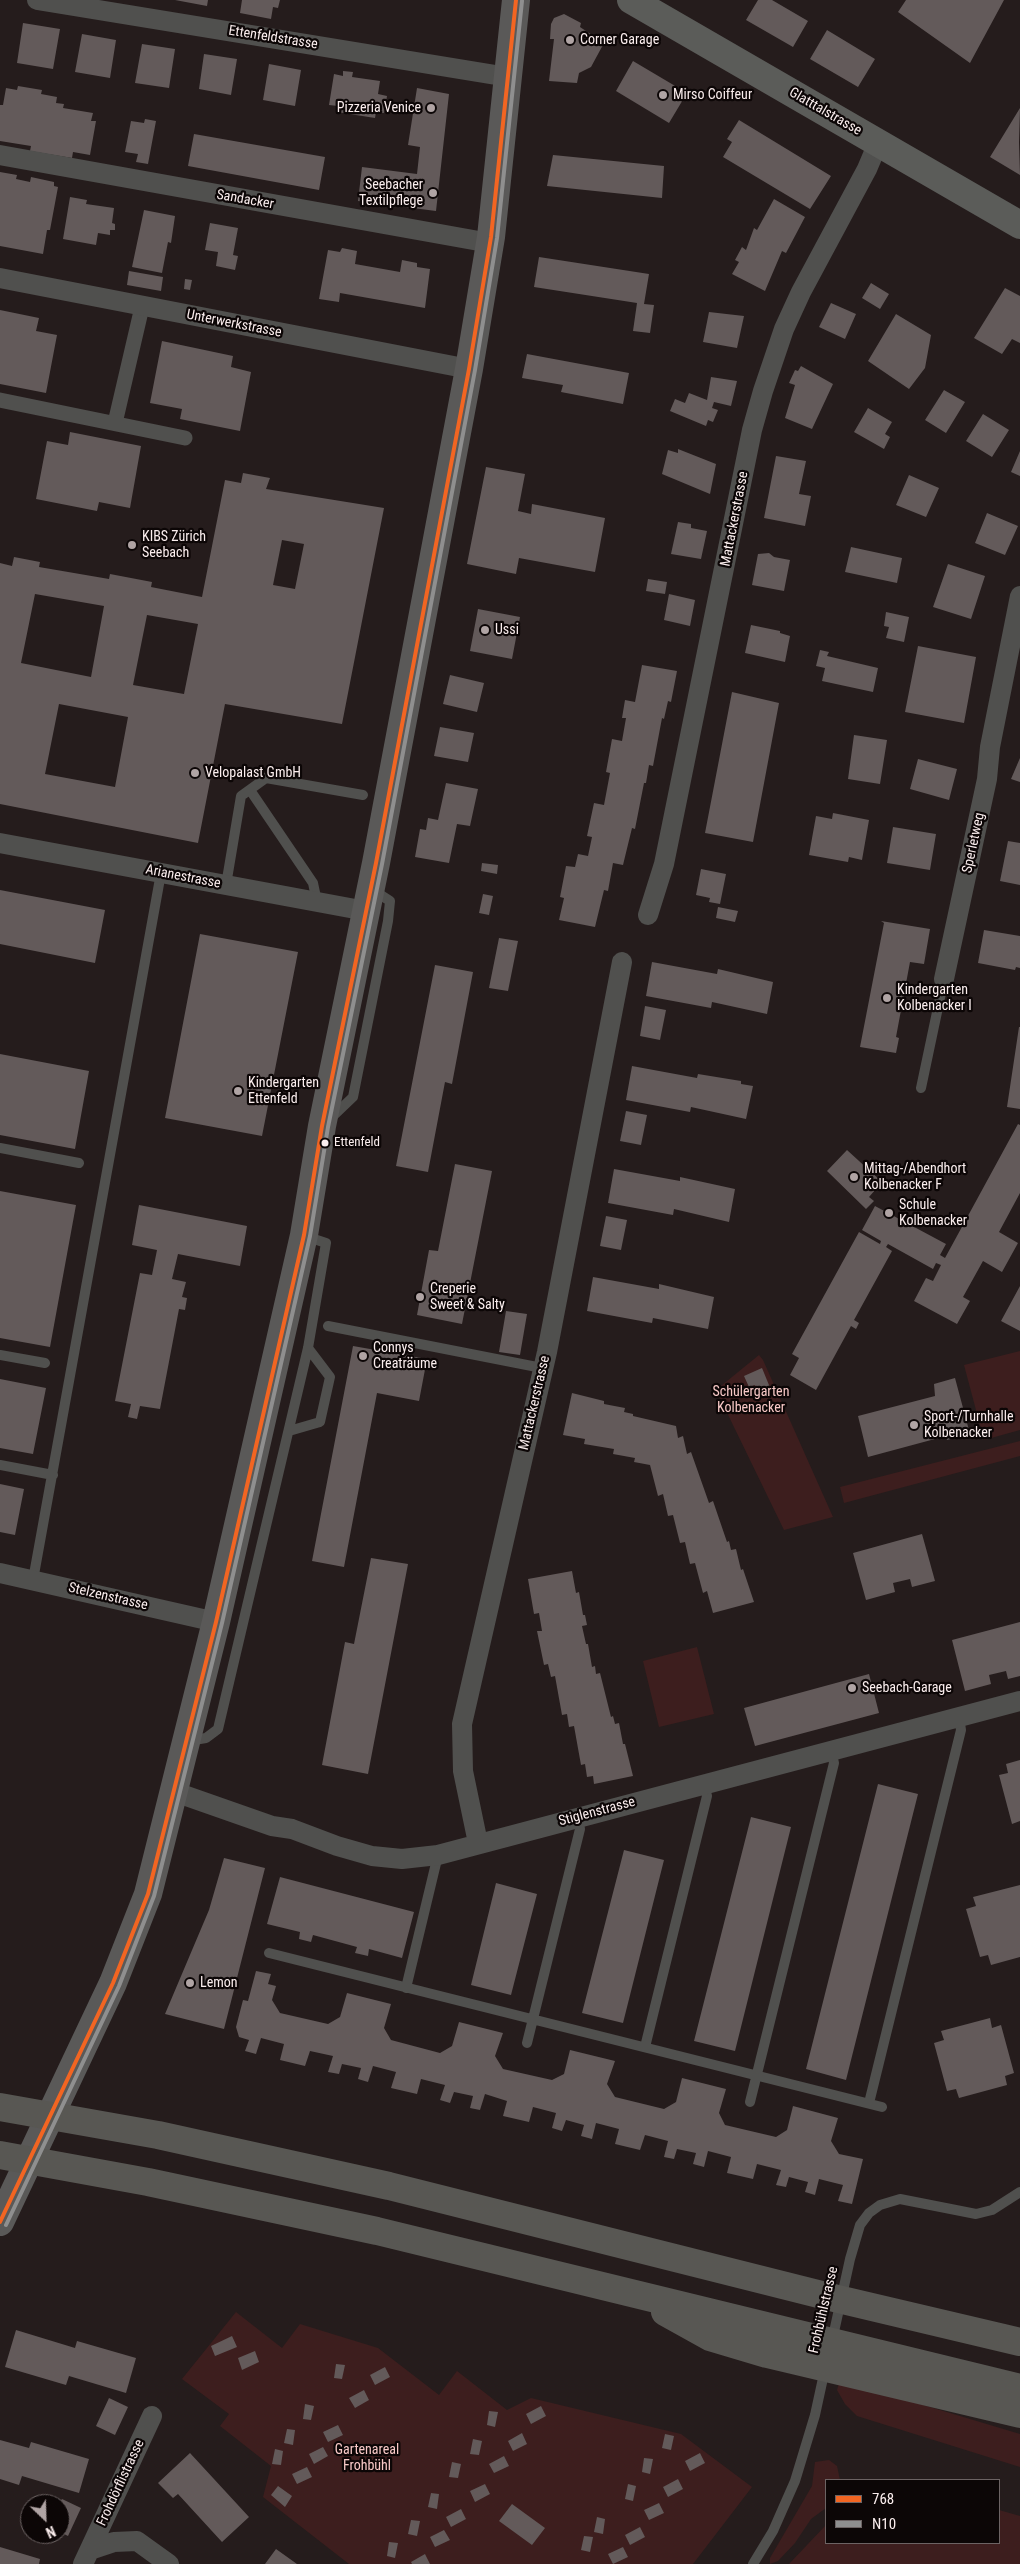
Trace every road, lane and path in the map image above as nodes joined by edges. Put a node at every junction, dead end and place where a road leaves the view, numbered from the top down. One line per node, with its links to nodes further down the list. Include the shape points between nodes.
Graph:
1 (37, 0): 4 (street, Ettenfeldstrasse)
2 (516, 0): 4 (main road)
3 (631, 0): 5 (main road, Glatttalstrasse)
4 (508, 77): 8 (main road)
5 (878, 143): 7 (main road, Glatttalstrasse); 23 (street, Mattackerstrasse, via 867,170 801,292 784,329 763,391 752,430 664,864)
6 (0, 155): 8 (street, Sandacker)
7 (1020, 225)
8 (490, 243): 11 (main road)
9 (0, 278): 10 (street, Unterwerkstrasse)
10 (142, 307): 11 (street, Unterwerkstrasse); 13 (street)
11 (469, 369): 21 (main road)
12 (0, 400): 13 (street)
13 (115, 423): 14 (street)
14 (185, 438)
15 (1020, 596): 25 (street, Sperletweg, via 990,747 987,780)
16 (250, 790): 17 (lane, via 266,778); 20 (lane, via 241,796); 22 (lane, via 313,883)
17 (363, 795)
18 (0, 843): 19 (street, Arianestrasse)
19 (161, 873): 20 (street, Arianestrasse); 37 (lane)
20 (226, 885): 22 (street, Arianestrasse)
21 (368, 900): 22 (street, Arianestrasse); 29 (main road, via 322,1126)
22 (317, 902)
23 (648, 915)
24 (622, 962): 34 (street, Mattackerstrasse)
25 (944, 979): 26 (lane, Sperletweg)
26 (921, 1088)
27 (0, 1148): 28 (lane)
28 (79, 1163)
29 (304, 1235): 31 (lane, via 326,1243); 40 (main road)
30 (328, 1326): 34 (lane)
31 (308, 1348): 35 (lane); 35 (lane, via 330,1377 320,1422)
32 (0, 1355): 33 (lane)
33 (46, 1363)
34 (542, 1368): 48 (street, Mattackerstrasse, via 462,1724 462,1771)
35 (289, 1432): 43 (lane, via 218,1729 206,1738)
36 (0, 1465): 37 (lane)
37 (53, 1475): 39 (lane)
38 (0, 1573): 39 (street, Stelzenstrasse)
39 (32, 1580): 40 (street, Stelzenstrasse)
40 (216, 1622): 43 (main road)
41 (1020, 1701): 42 (street, Stiglenstrasse)
42 (959, 1717): 44 (street, Stiglenstrasse); 57 (lane, via 961,1730)
43 (188, 1741): 46 (main road)
44 (831, 1750): 45 (street, Stiglenstrasse); 55 (lane, via 834,1763)
45 (704, 1784): 47 (street, Stiglenstrasse); 54 (lane, via 707,1796)
46 (175, 1792): 49 (street, Stiglenstrasse, via 372,1856 402,1859); 62 (main road, via 148,1894 113,1983)
47 (578, 1817): 48 (street, Stiglenstrasse); 52 (lane, via 580,1829)
48 (478, 1844): 49 (street, Stiglenstrasse)
49 (438, 1855): 51 (lane)
50 (269, 1953): 51 (lane)
51 (406, 1988): 52 (lane)
52 (534, 2020): 53 (lane); 54 (lane)
53 (527, 2043)
54 (645, 2047): 55 (lane)
55 (757, 2075): 56 (lane); 57 (lane)
56 (750, 2102)
57 (869, 2104): 59 (lane)
58 (0, 2107): 64 (highway, via 158,2135 379,2183)
59 (882, 2107)
60 (0, 2155): 63 (highway, via 264,2206)
61 (1020, 2192): 70 (lane, Frohbühlstrasse, via 992,2210 976,2214 900,2199 869,2212 860,2225 850,2259 795,2481 773,2531)
62 (0, 2222)
63 (630, 2293): 65 (highway); 66 (highway, via 710,2337 767,2354)
64 (1020, 2342)
65 (1020, 2388)
66 (1020, 2414)
67 (152, 2416): 68 (street, Frohdörflistrasse)
68 (86, 2557): 69 (street, Frohdörflistrasse, via 114,2542 137,2541)
69 (169, 2564)
70 (753, 2564)

